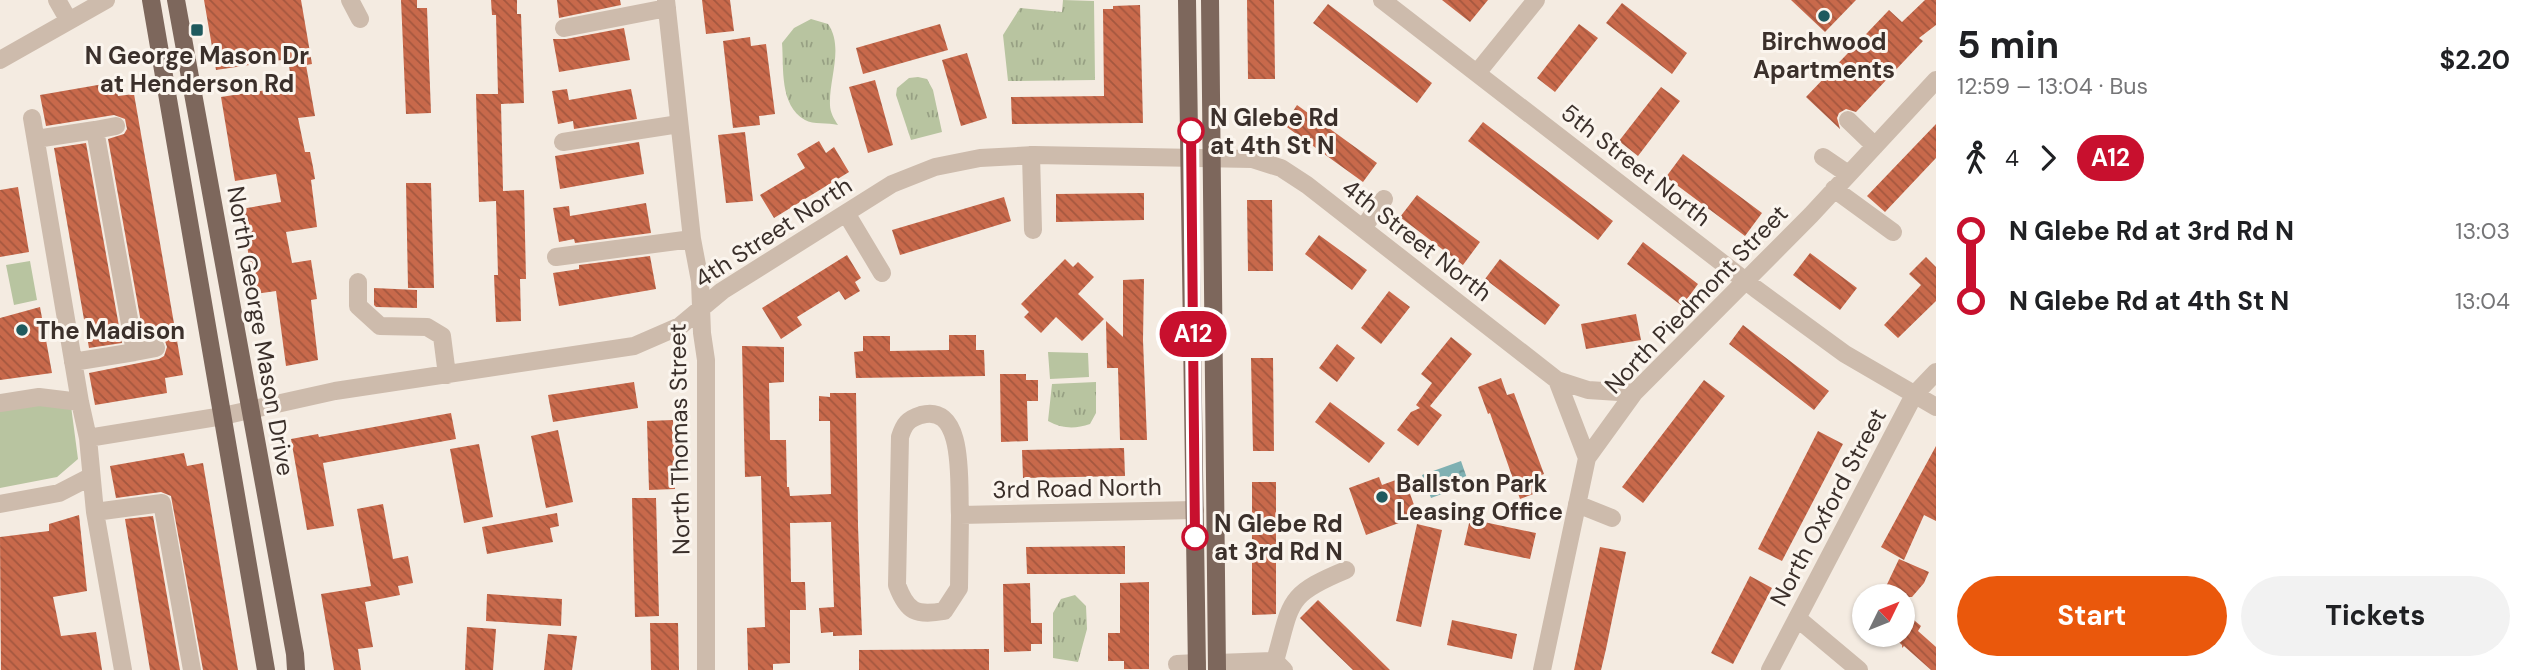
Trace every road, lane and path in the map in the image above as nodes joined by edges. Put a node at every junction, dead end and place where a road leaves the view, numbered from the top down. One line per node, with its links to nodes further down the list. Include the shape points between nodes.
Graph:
1 (57, 0): 12 (street)
2 (106, 0): 12 (street)
3 (151, 0): 54 (main road)
4 (176, 0): 53 (main road, North George Mason Drive)
5 (350, 0): 11 (street)
6 (1187, 0): 26 (main road)
7 (1210, 0): 27 (main road)
8 (1382, 0): 15 (street, 5th Street North)
9 (1536, 0): 15 (street)
10 (666, 4): 13 (street); 19 (street, North Thomas Street)
11 (360, 19)
12 (69, 21): 14 (street)
13 (564, 28)
14 (0, 60)
15 (1477, 73): 39 (street, 5th Street North)
16 (1936, 80): 24 (street, North Piedmont Street)
17 (32, 118): 22 (street)
18 (1848, 120): 24 (street)
19 (679, 124): 23 (street); 36 (street, North Thomas Street)
20 (116, 126): 21 (street)
21 (96, 130): 22 (street); 43 (street)
22 (36, 139): 44 (street)
23 (563, 142)
24 (1875, 146): 29 (street, North Piedmont Street)
25 (1031, 155): 26 (street, 4th Street North); 32 (street, 4th Street North, via 935,167 892,184); 34 (street)
26 (1191, 156): 27 (street, 4th Street North); 60 (main road)
27 (1213, 157): 33 (street, 4th Street North, via 1252,159 1281,168); 61 (main road)
28 (1823, 157): 29 (street)
29 (1848, 174): 30 (street, North Piedmont Street)
30 (1834, 189): 35 (street); 39 (street, North Piedmont Street, via 1816,219)
31 (1384, 199): 33 (street)
32 (846, 213): 38 (street); 41 (street, 4th Street North)
33 (1363, 228): 47 (street, 4th Street North)
34 (1032, 230)
35 (1893, 232)
36 (692, 239): 37 (street); 41 (street, North Thomas Street)
37 (556, 257)
38 (882, 272)
39 (1746, 280): 48 (street, North Piedmont Street); 49 (street, 5th Street North, via 1845,354)
40 (358, 282): 46 (street, via 358,306 380,326 427,327 442,336)
41 (701, 309): 46 (street, 4th Street North, via 680,326 634,346); 76 (street, North Thomas Street, via 706,360)
42 (156, 348): 43 (street)
43 (135, 352): 44 (street)
44 (73, 362): 51 (street)
45 (1936, 372): 49 (street, North Oxford Street)
46 (447, 374): 53 (street, 4th Street North, via 335,391)
47 (1557, 380): 48 (street, 4th Street North, via 1588,390); 56 (street)
48 (1634, 393): 56 (street, North Piedmont Street)
49 (1914, 395): 52 (street, 5th Street North); 66 (street, North Oxford Street)
50 (0, 402): 51 (street, via 39,397)
51 (80, 402): 55 (street)
52 (1936, 407)
53 (250, 411): 54 (street, 4th Street North); 75 (main road, North George Mason Drive)
54 (223, 416): 55 (street, 4th Street North); 74 (main road)
55 (88, 438): 57 (street)
56 (1587, 458): 59 (street, North Piedmont Street)
57 (90, 477): 58 (street, via 59,494); 62 (street)
58 (0, 504)
59 (1577, 504): 64 (street); 77 (street, North Piedmont Street)
60 (1195, 510): 61 (main road); 63 (street, 3rd Road North); 71 (main road)
61 (1216, 510): 68 (main road)
62 (94, 512): 72 (street); 73 (street, via 162,503)
63 (960, 515): 63 (street, 3rd Road North, via 959,588 944,611 916,612 904,602 897,585 900,437 911,418 941,416 950,424 956,439)
64 (1612, 518)
65 (1346, 570): 70 (street, via 1299,594 1288,611)
66 (1797, 618): 78 (street, North Oxford Street); 79 (street)
67 (1177, 664): 71 (street)
68 (1217, 666): 69 (street); 71 (main road)
69 (1240, 666): 70 (street)
70 (1280, 666)
71 (1197, 667)
72 (123, 670)
73 (191, 670)
74 (266, 670)
75 (296, 670)
76 (706, 670)
77 (1542, 670)
78 (1770, 670)
79 (1859, 670)

